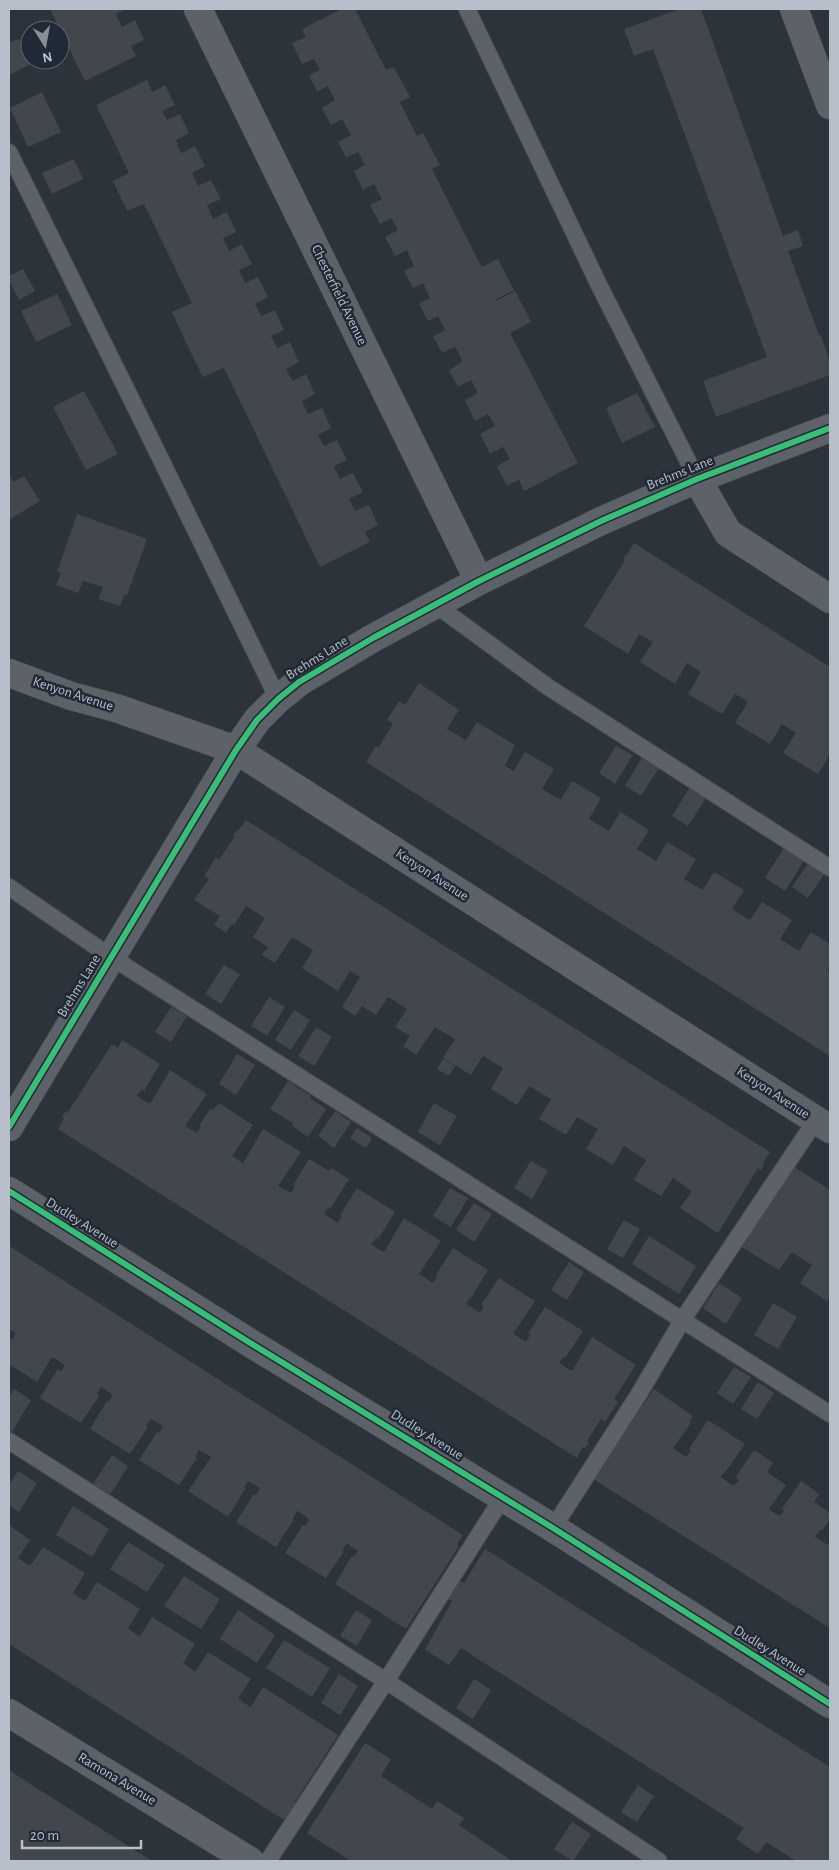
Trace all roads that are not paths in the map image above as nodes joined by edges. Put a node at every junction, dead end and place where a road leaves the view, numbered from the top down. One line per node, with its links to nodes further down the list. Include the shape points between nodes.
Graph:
1 (198, 9): 8 (street, Chesterfield Avenue)
2 (467, 9): 7 (lane, via 599,285)
3 (794, 9): 4 (street)
4 (830, 105)
5 (9, 152): 12 (lane)
6 (830, 428): 7 (street, Brehms Lane)
7 (697, 479): 8 (street, Brehms Lane, via 601,521); 9 (street, via 728,533)
8 (479, 582): 10 (street, Brehms Lane)
9 (830, 599)
10 (436, 605): 12 (street, Brehms Lane, via 299,682); 14 (lane, via 548,686)
11 (9, 673): 13 (street, Kenyon Avenue)
12 (278, 699): 13 (street, Brehms Lane, via 257,720)
13 (236, 750): 16 (street, Brehms Lane); 17 (street, Kenyon Avenue)
14 (830, 868)
15 (9, 887): 16 (lane)
16 (111, 957): 18 (street, Brehms Lane); 20 (lane)
17 (823, 1125): 20 (lane)
18 (9, 1127)
19 (9, 1191): 23 (street, Dudley Avenue)
20 (683, 1319): 21 (lane); 24 (lane)
21 (830, 1414)
22 (9, 1440): 25 (lane)
23 (503, 1497): 24 (street, Dudley Avenue); 25 (lane)
24 (553, 1528): 26 (street, Dudley Avenue)
25 (386, 1681): 29 (lane); 30 (lane)
26 (830, 1704)
27 (9, 1713): 28 (street, Ramona Avenue)
28 (250, 1861)
29 (268, 1861)
30 (659, 1861)

